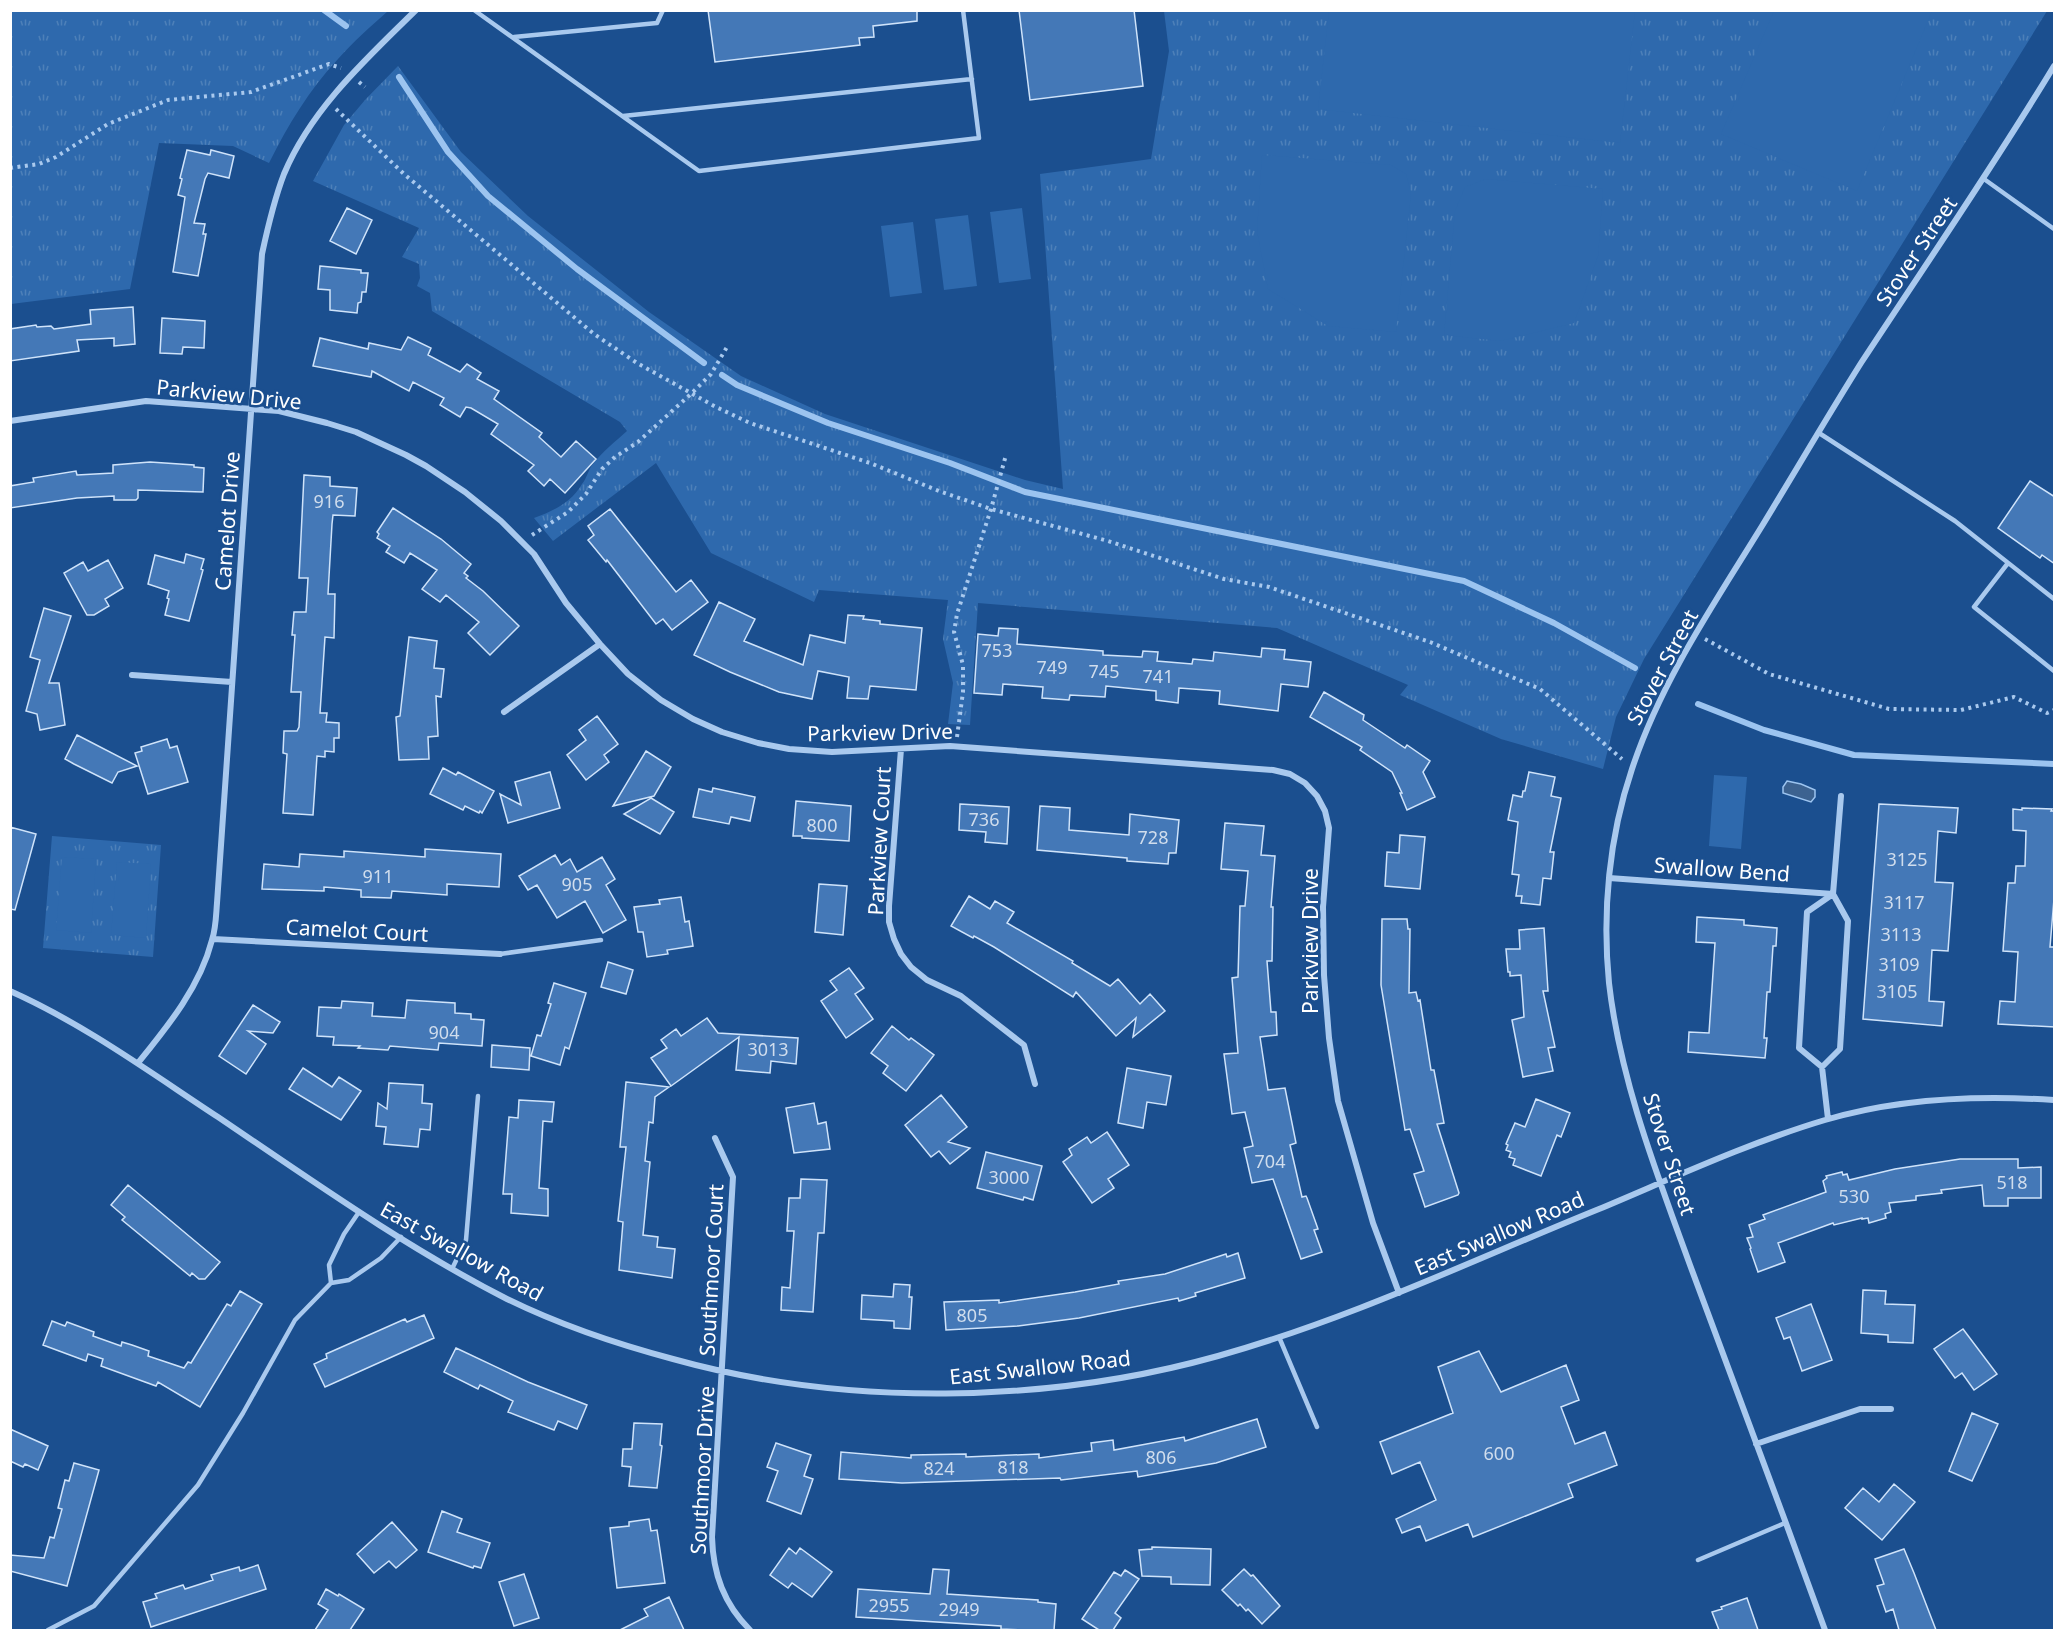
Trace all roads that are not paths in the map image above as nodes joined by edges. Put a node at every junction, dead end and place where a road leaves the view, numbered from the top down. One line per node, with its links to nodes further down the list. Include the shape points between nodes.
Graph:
1 (416, 10): 11 (street, Camelot Drive, via 328,102 285,172 262,254)
2 (474, 10): 5 (lane)
3 (663, 10): 5 (lane, via 657,22)
4 (963, 10): 7 (lane)
5 (514, 37): 8 (lane)
6 (2055, 66): 9 (street, Stover Street)
7 (972, 79): 8 (lane); 8 (lane, via 979,138 699,171)
8 (623, 117)
9 (1984, 179): 10 (lane); 13 (street, Stover Street)
10 (2054, 227)
11 (251, 409): 12 (street, Parkview Drive, via 146,401); 16 (street, Parkview Drive, via 279,411 356,432 406,455 465,492 534,555); 19 (street, Camelot Drive)
12 (10, 421)
13 (1819, 433): 14 (lane, via 1955,521); 23 (street, Stover Street, via 1661,696 1633,766 1617,826)
14 (2008, 563): 15 (lane); 17 (lane, via 1974,607)
15 (2055, 599)
16 (600, 644): 20 (street); 21 (street, Parkview Drive, via 628,674 662,700 722,732 789,749)
17 (2055, 671)
18 (132, 675): 19 (street)
19 (232, 682): 25 (street, Camelot Drive)
20 (504, 712)
21 (901, 749): 31 (street, Parkview Court, via 889,906 894,939 911,967 927,980 961,996 1024,1045); 41 (street, Parkview Drive, via 956,746 1273,770 1290,774 1317,796 1329,828 1323,907 1324,975 1338,1101 1373,1223)
22 (1841, 796): 24 (street)
23 (1609, 878): 24 (street, Swallow Bend); 36 (street, Stover Street, via 1609,981 1617,1036)
24 (1833, 894): 30 (street, via 1848,921 1848,933 1840,1048); 30 (street, via 1807,912 1799,1048)
25 (213, 939): 27 (street, Camelot Court); 29 (street, Camelot Drive, via 184,1003)
26 (601, 940): 27 (lane)
27 (500, 954)
28 (10, 991): 29 (street, East Swallow Road)
29 (138, 1063): 37 (street, East Swallow Road)
30 (1822, 1067): 34 (street)
31 (1035, 1084)
32 (478, 1096): 39 (lane, via 466,1240)
33 (2055, 1100): 34 (street, East Swallow Road, via 1962,1098)
34 (1828, 1119): 36 (street, East Swallow Road)
35 (715, 1138): 43 (street, Southmoor Court, via 733,1177)
36 (1661, 1183): 41 (street, East Swallow Road); 46 (street, Stover Street)
37 (359, 1212): 38 (street, East Swallow Road); 40 (lane, via 329,1265)
38 (401, 1237): 39 (street, East Swallow Road); 40 (lane, via 381,1258 349,1280)
39 (452, 1269): 43 (street, East Swallow Road, via 511,1301 578,1330)
40 (331, 1283): 49 (lane, via 295,1320 198,1485 94,1606)
41 (1399, 1293): 42 (street, East Swallow Road)
42 (1279, 1337): 43 (street, East Swallow Road, via 1143,1373 999,1392 818,1388); 45 (lane)
43 (722, 1372): 50 (street, Southmoor Drive, via 712,1558 724,1595)
44 (1891, 1409): 46 (street, via 1860,1409)
45 (1317, 1427)
46 (1756, 1444): 47 (street, Stover Street)
47 (1785, 1523): 48 (lane); 51 (street, Stover Street)
48 (1698, 1560)
49 (48, 1630)
50 (750, 1630)
51 (1825, 1630)

